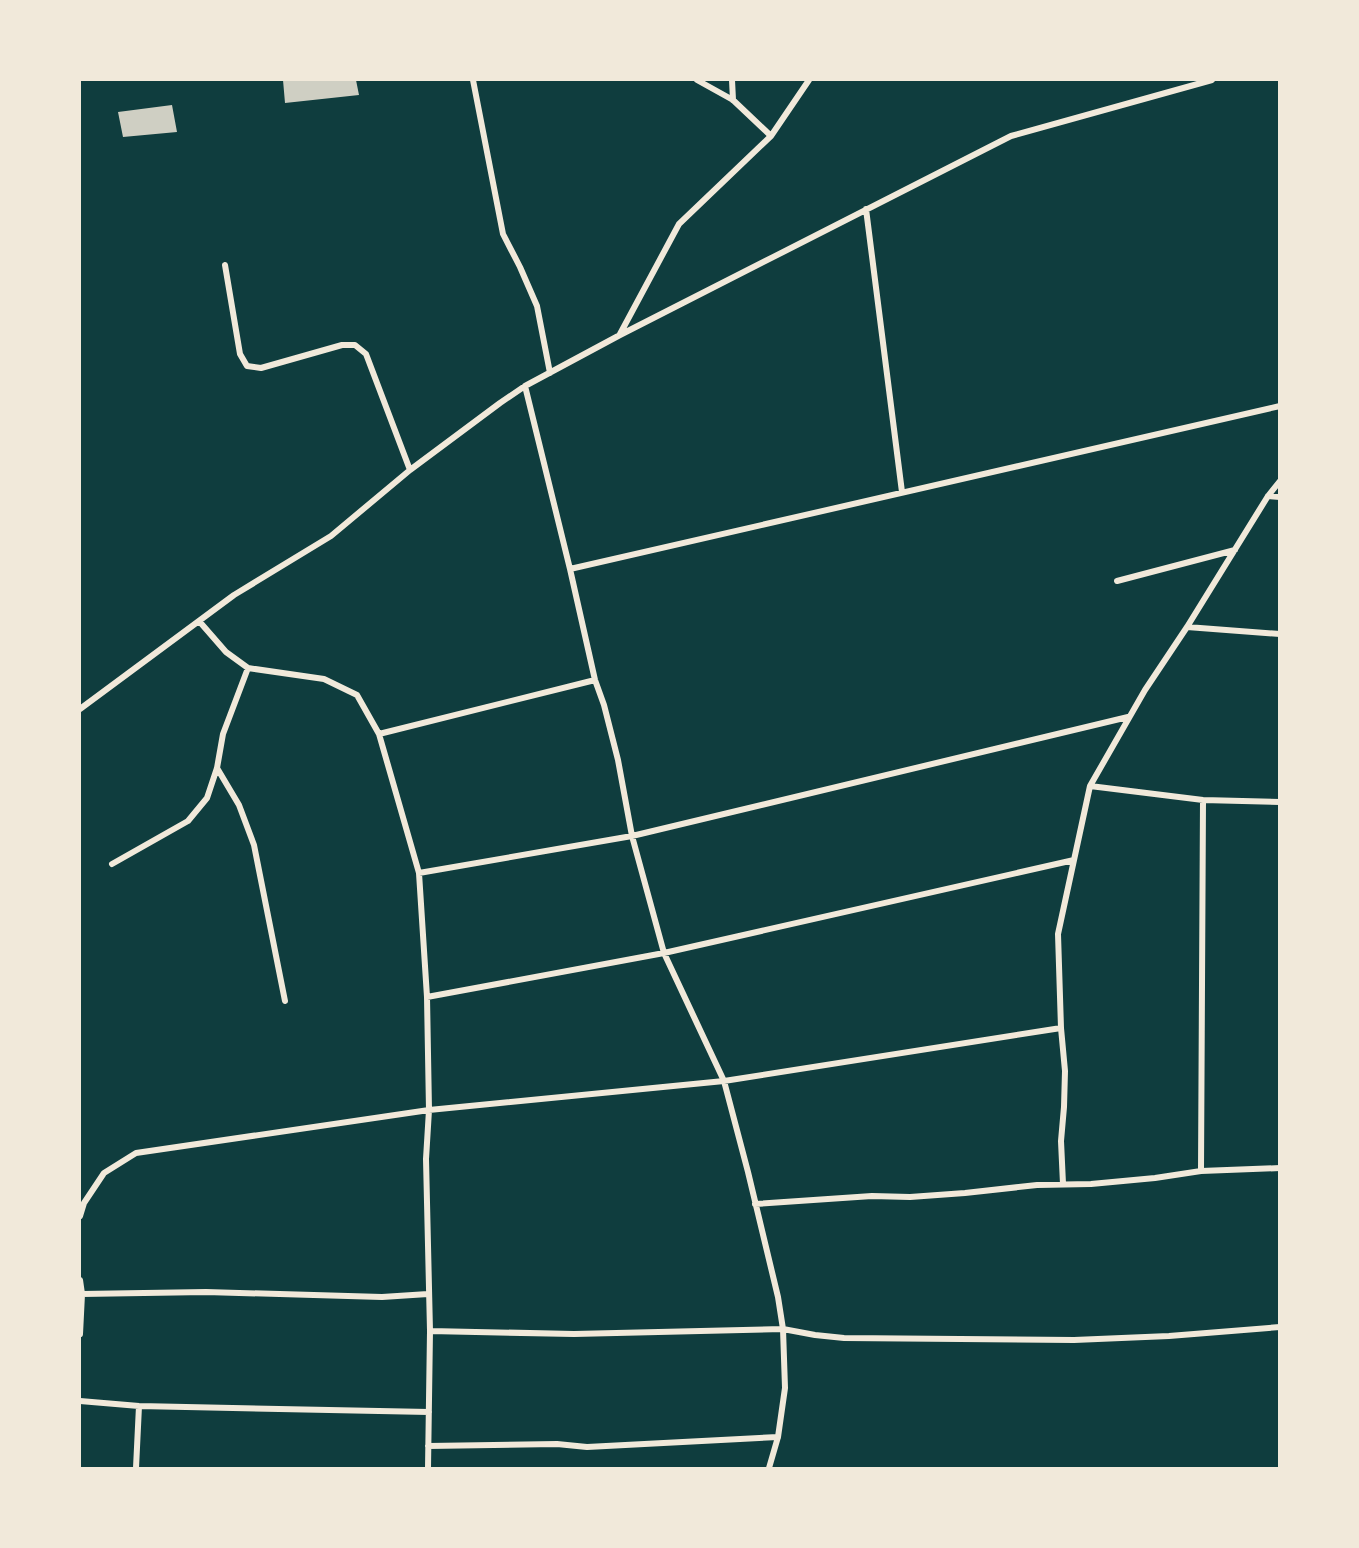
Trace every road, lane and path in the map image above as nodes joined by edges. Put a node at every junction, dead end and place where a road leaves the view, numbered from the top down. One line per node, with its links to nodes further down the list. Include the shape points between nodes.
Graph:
1 (473, 80): 11 (street, via 503,234 537,306)
2 (696, 80): 6 (street)
3 (732, 80): 6 (street)
4 (809, 80): 7 (street)
5 (1212, 80): 8 (street, via 1011,136)
6 (733, 100): 7 (street)
7 (771, 136): 10 (street, via 679,224)
8 (866, 209): 10 (street); 16 (street)
9 (225, 265): 14 (street, via 240,354 247,366 261,368 342,345 355,345 366,354)
10 (620, 335): 11 (street)
11 (550, 373): 12 (street)
12 (525, 386): 14 (street); 20 (street)
13 (1280, 406): 16 (street)
14 (410, 471): 22 (street, via 331,536)
15 (1280, 481): 17 (street)
16 (902, 492): 20 (street)
17 (1268, 496): 18 (street); 19 (street)
18 (1280, 497)
19 (1235, 550): 21 (street); 23 (street)
20 (570, 569): 26 (street)
21 (1117, 581)
22 (199, 621): 25 (street, via 226,652); 27 (street)
23 (1187, 627): 24 (street); 28 (street)
24 (1280, 634)
25 (248, 668): 29 (street, via 324,679 357,695); 30 (street, via 223,734)
26 (595, 680): 29 (street); 34 (street, via 618,760)
27 (80, 709)
28 (1128, 717): 31 (street); 34 (street)
29 (379, 734): 37 (street)
30 (217, 768): 36 (street, via 207,798 188,821); 40 (street, via 239,805 254,845)
31 (1090, 786): 32 (street); 35 (street)
32 (1203, 800): 33 (street); 45 (street)
33 (1280, 802)
34 (632, 836): 37 (street); 38 (street)
35 (1074, 860): 38 (street); 41 (street, via 1058,934)
36 (112, 864)
37 (419, 873): 39 (street)
38 (664, 953): 39 (street); 42 (street)
39 (427, 997): 43 (street)
40 (285, 1001)
41 (1061, 1028): 42 (street); 46 (street, via 1065,1071)
42 (724, 1081): 43 (street); 47 (street)
43 (429, 1110): 48 (street, via 136,1153 104,1173); 51 (street)
44 (1280, 1168): 45 (street)
45 (1201, 1171): 46 (street)
46 (1063, 1185): 47 (street)
47 (755, 1204): 53 (street)
48 (80, 1216)
49 (80, 1280): 50 (street)
50 (82, 1294): 51 (street); 55 (street)
51 (428, 1294): 54 (street)
52 (1280, 1327): 53 (street, via 1074,1340 844,1338)
53 (783, 1329): 54 (street, via 574,1334); 59 (street, via 785,1388)
54 (430, 1331): 58 (street)
55 (80, 1334)
56 (80, 1401): 57 (street)
57 (139, 1406): 58 (street); 61 (street)
58 (429, 1412): 60 (street)
59 (778, 1437): 60 (street, via 587,1447); 63 (street)
60 (428, 1446): 62 (street)
61 (136, 1468)
62 (428, 1468)
63 (769, 1468)

